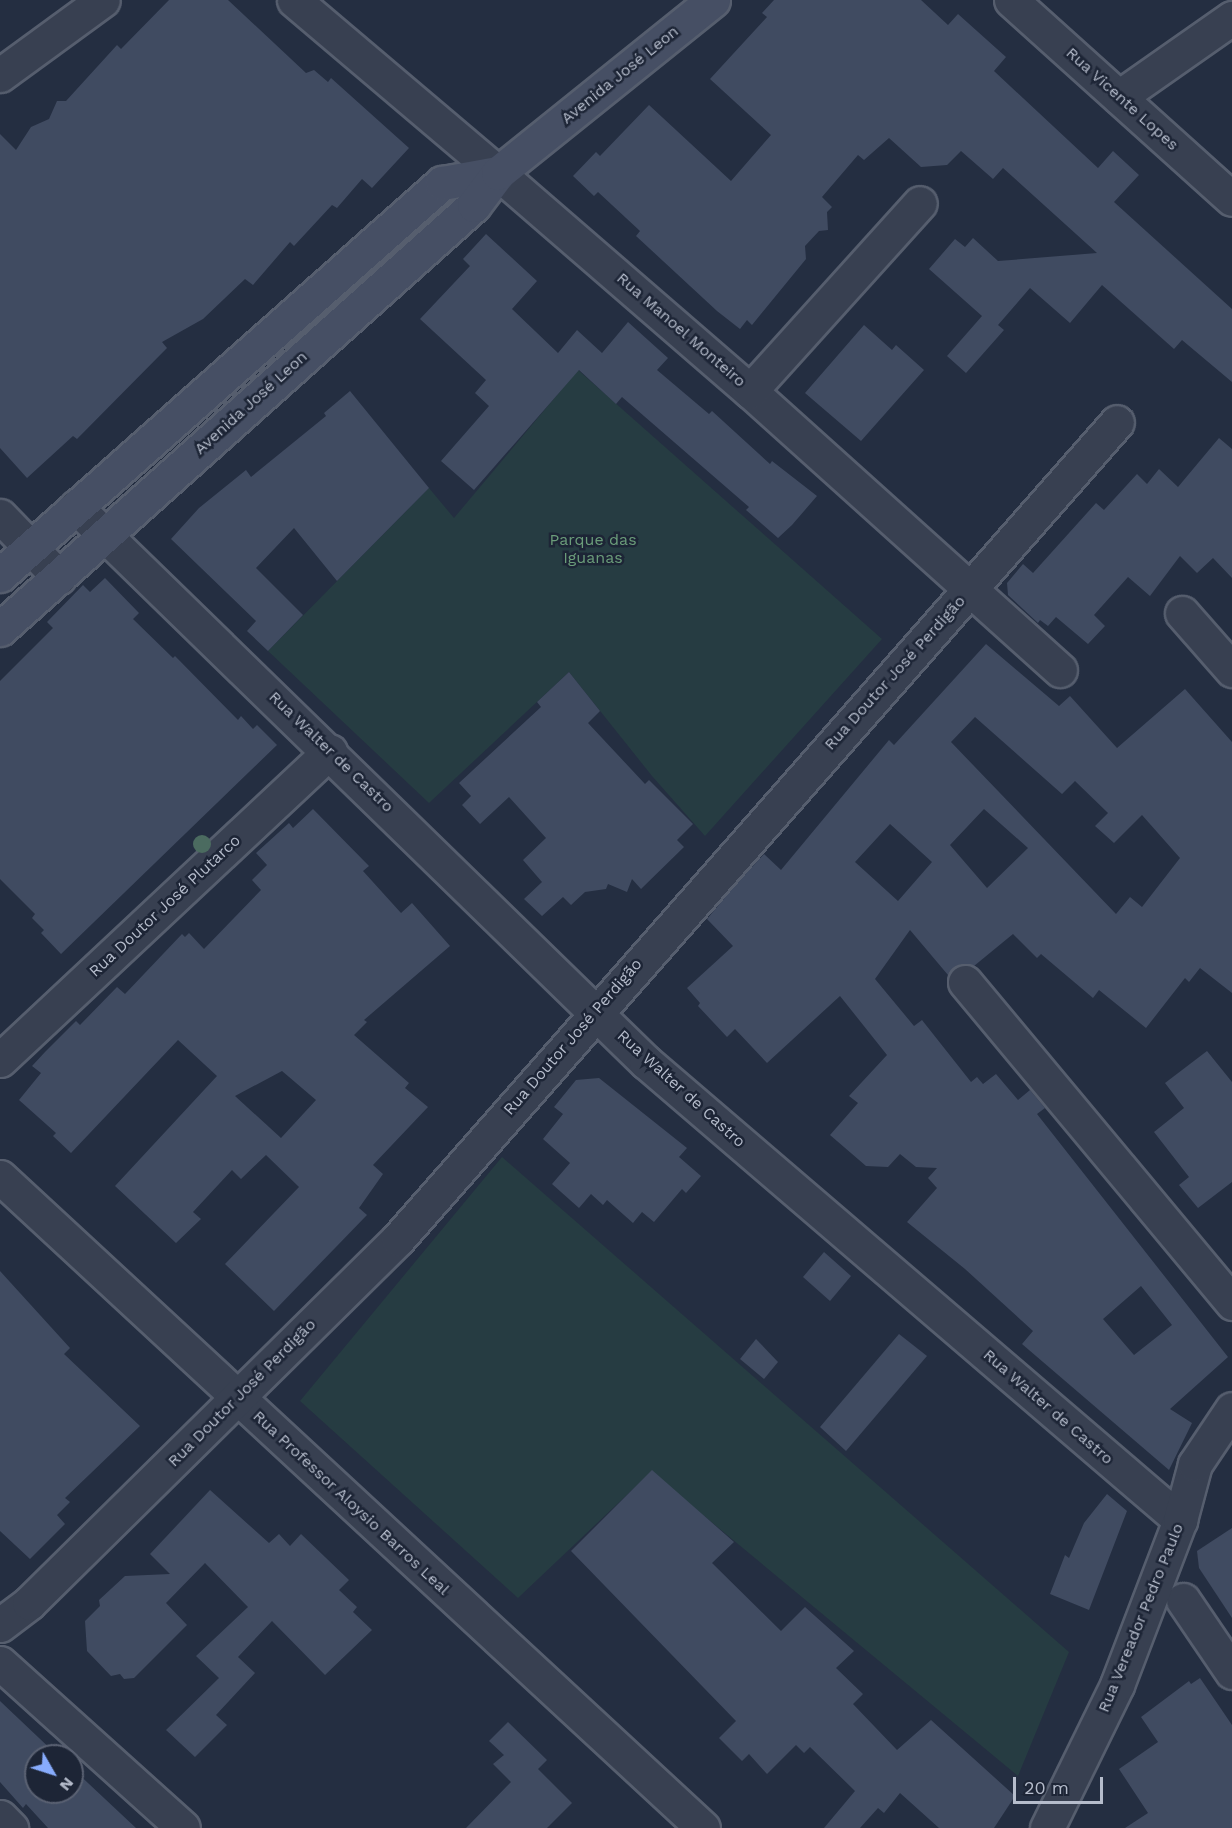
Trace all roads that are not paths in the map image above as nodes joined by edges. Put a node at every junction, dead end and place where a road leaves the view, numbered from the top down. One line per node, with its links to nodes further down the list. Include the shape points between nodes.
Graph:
1 (103, 0): 6 (street)
2 (294, 0): 8 (street, Rua Manoel Monteiro)
3 (713, 0): 8 (main road, Avenida José Leon)
4 (1011, 0): 7 (street, Rua Vicente Lopes)
5 (1232, 18): 7 (street)
6 (0, 75)
7 (1119, 97): 9 (street, Rua Vicente Lopes)
8 (498, 173): 11 (street, Rua Manoel Monteiro); 13 (main road, Avenida José Leon, via 442,183); 15 (main road, Avenida José Leon, via 474,205)
9 (1232, 199)
10 (920, 203): 11 (street)
11 (750, 391): 19 (street, Rua Manoel Monteiro)
12 (1117, 422): 19 (street, Rua Doutor José Perdigão)
13 (76, 507): 15 (street, Rua Walter de Castro); 16 (main road, Avenida José Leon)
14 (0, 516): 16 (street)
15 (104, 534): 18 (main road, Avenida José Leon); 24 (street, Rua Walter de Castro)
16 (30, 547): 17 (main road, Avenida José Leon); 18 (street)
17 (0, 574)
18 (59, 576): 21 (main road, Avenida José Leon)
19 (971, 588): 22 (street, Rua Manoel Monteiro); 26 (street, Rua Doutor José Perdigão)
20 (1182, 613): 23 (street)
21 (0, 629)
22 (1060, 670)
23 (1232, 670)
24 (330, 751): 26 (street, Rua Walter de Castro); 27 (street, Rua Doutor José Plutarco)
25 (965, 982): 29 (street)
26 (596, 1010): 30 (street, Rua Doutor José Perdigão, via 398,1239); 32 (street, Rua Walter de Castro, via 646,1062)
27 (0, 1060)
28 (0, 1177): 30 (street, Rua Professor Aloysio Barros Leal)
29 (1232, 1303)
30 (238, 1398): 34 (street, Rua Doutor José Perdigão, via 29,1603); 40 (street, Rua Professor Aloysio Barros Leal)
31 (1230, 1418): 32 (street, Rua Vereador Pedro Paulo, via 1195,1464)
32 (1180, 1520): 41 (street, Rua Vereador Pedro Paulo, via 1117,1685)
33 (1183, 1600): 36 (street)
34 (0, 1625)
35 (0, 1663): 39 (street)
36 (1232, 1672)
37 (0, 1817): 38 (street)
38 (11, 1828)
39 (183, 1828)
40 (703, 1828)
41 (1047, 1828)

